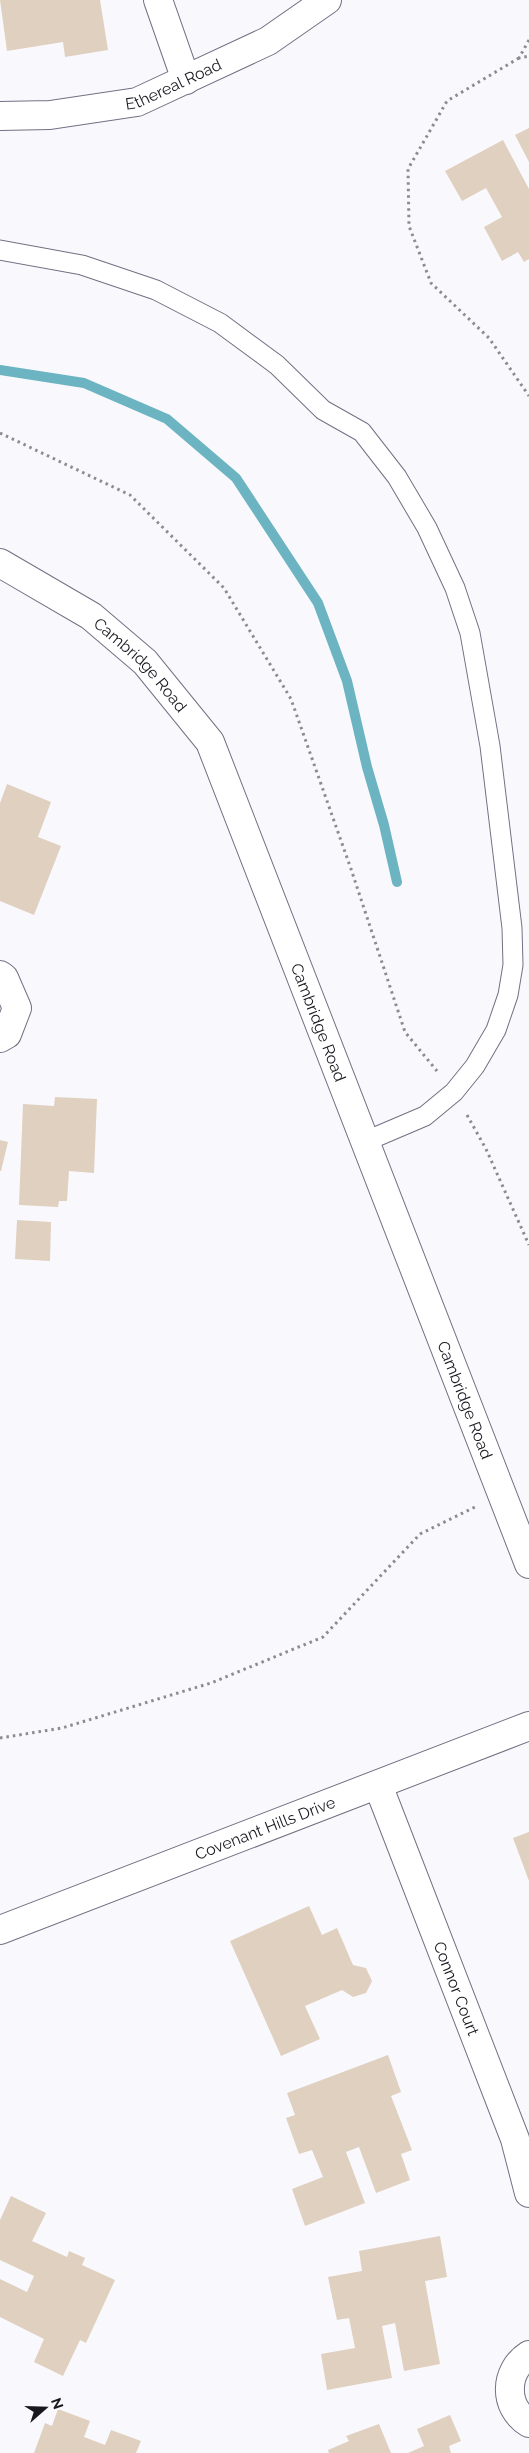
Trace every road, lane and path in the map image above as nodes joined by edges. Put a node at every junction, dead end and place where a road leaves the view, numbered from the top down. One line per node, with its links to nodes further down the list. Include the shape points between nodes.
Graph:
1 (158, 0): 6 (street)
2 (327, 0): 6 (street, Ethereal Road, via 268,41)
3 (529, 40): 5 (path)
4 (529, 56): 5 (path)
5 (519, 58): 9 (path, via 447,101 408,169 409,226 431,283 489,338)
6 (186, 80): 7 (street, Ethereal Road, via 137,102 50,115)
7 (0, 116)
8 (0, 250): 14 (lane, via 82,265 156,290 220,323 278,365 324,410 362,432 398,477 428,528 455,588 477,666 512,928 512,972 496,1030 475,1066)
9 (529, 396)
10 (0, 433): 14 (path, via 130,495 224,588 291,698 405,1032)
11 (0, 563): 15 (street, Cambridge Road, via 91,616 145,662 210,742)
12 (0, 975): 13 (street, via 17,1008 7,1034)
13 (0, 1038)
14 (454, 1092): 15 (lane, via 425,1116); 16 (path, via 486,1149)
15 (364, 1142): 18 (street, Cambridge Road)
16 (529, 1245)
17 (420, 1534): 20 (path, via 323,1637 211,1683 62,1728)
18 (529, 1564)
19 (529, 1726): 21 (street, Covenant Hills Drive)
20 (0, 1738)
21 (378, 1784): 22 (street, Covenant Hills Drive); 23 (street, Connor Court, via 515,2139)
22 (0, 1930)
23 (529, 2193)
24 (529, 2355): 25 (street, via 514,2370 510,2383 514,2409)
25 (529, 2423)

